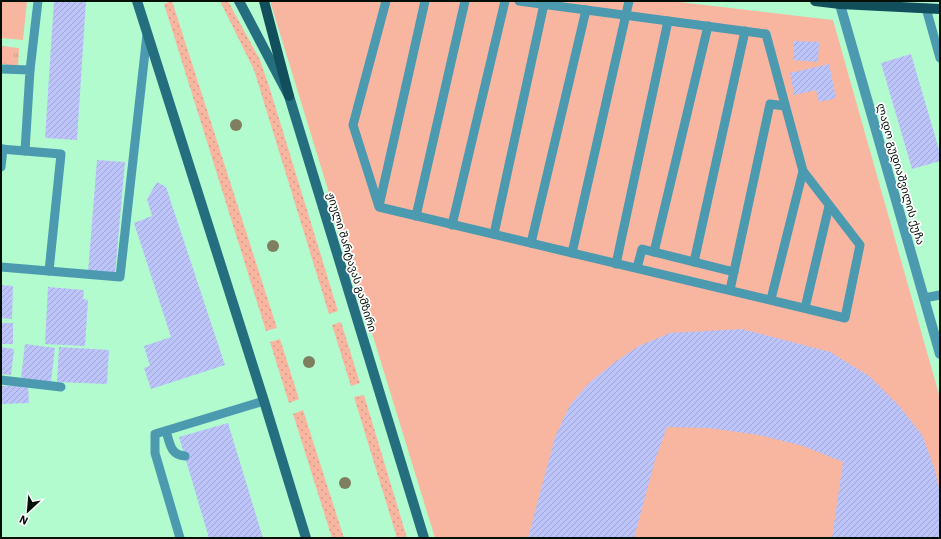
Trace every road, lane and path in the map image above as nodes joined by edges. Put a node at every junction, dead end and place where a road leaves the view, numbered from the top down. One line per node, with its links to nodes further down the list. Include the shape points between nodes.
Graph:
1 (38, 1): 24 (lane)
2 (137, 1): 21 (main road)
3 (239, 1): 25 (main road, ჟიული შარტავას გამზირი)
4 (264, 1): 25 (main road)
5 (386, 1): 32 (lane, via 354,125)
6 (425, 1): 32 (lane)
7 (465, 1): 33 (lane)
8 (505, 1): 34 (lane)
9 (519, 1): 13 (lane)
10 (629, 1): 17 (lane)
11 (815, 1): 12 (main road)
12 (840, 3): 14 (main road); 47 (street, ლადო გუდიაშვილის ქუჩა)
13 (544, 4): 16 (lane); 35 (lane)
14 (926, 8): 15 (main road); 22 (lane)
15 (940, 9)
16 (586, 10): 17 (lane); 36 (lane)
17 (626, 15): 18 (lane); 38 (lane)
18 (668, 21): 19 (lane); 40 (lane)
19 (708, 26): 20 (lane); 37 (lane)
20 (745, 31): 26 (lane, via 766,34); 39 (lane)
21 (148, 33): 43 (lane, via 120,277); 53 (main road)
22 (940, 58)
23 (1, 69): 24 (lane)
24 (30, 70): 28 (lane)
25 (289, 96): 58 (main road, ჟიული შარტავას გამზირი)
26 (785, 106): 30 (lane); 44 (lane, via 770,104)
27 (2, 149): 28 (lane); 29 (lane)
28 (25, 151): 43 (lane, via 61,154)
29 (1, 167)
30 (803, 171): 31 (lane); 48 (lane)
31 (829, 206): 49 (lane); 49 (lane, via 860,245 845,318)
32 (379, 207): 33 (lane)
33 (416, 216): 34 (lane)
34 (452, 225): 35 (lane)
35 (494, 234): 36 (lane)
36 (531, 244): 38 (lane)
37 (654, 252): 39 (lane); 42 (lane, via 642,249)
38 (572, 253): 40 (lane)
39 (694, 262): 44 (lane)
40 (616, 264): 42 (lane)
41 (1, 267): 43 (lane)
42 (637, 268): 45 (lane)
43 (49, 271)
44 (734, 272): 45 (lane)
45 (730, 290): 48 (lane)
46 (940, 295): 47 (lane)
47 (924, 298): 50 (street, ლადო გუდიაშვილის ქუჩა)
48 (771, 299): 49 (lane)
49 (805, 308)
50 (940, 354)
51 (1, 380): 52 (lane)
52 (60, 387)
53 (264, 401): 54 (lane); 57 (main road)
54 (166, 431): 55 (lane, via 172,451); 56 (lane, via 155,434 155,453)
55 (185, 456)
56 (180, 538)
57 (306, 538)
58 (424, 538)

